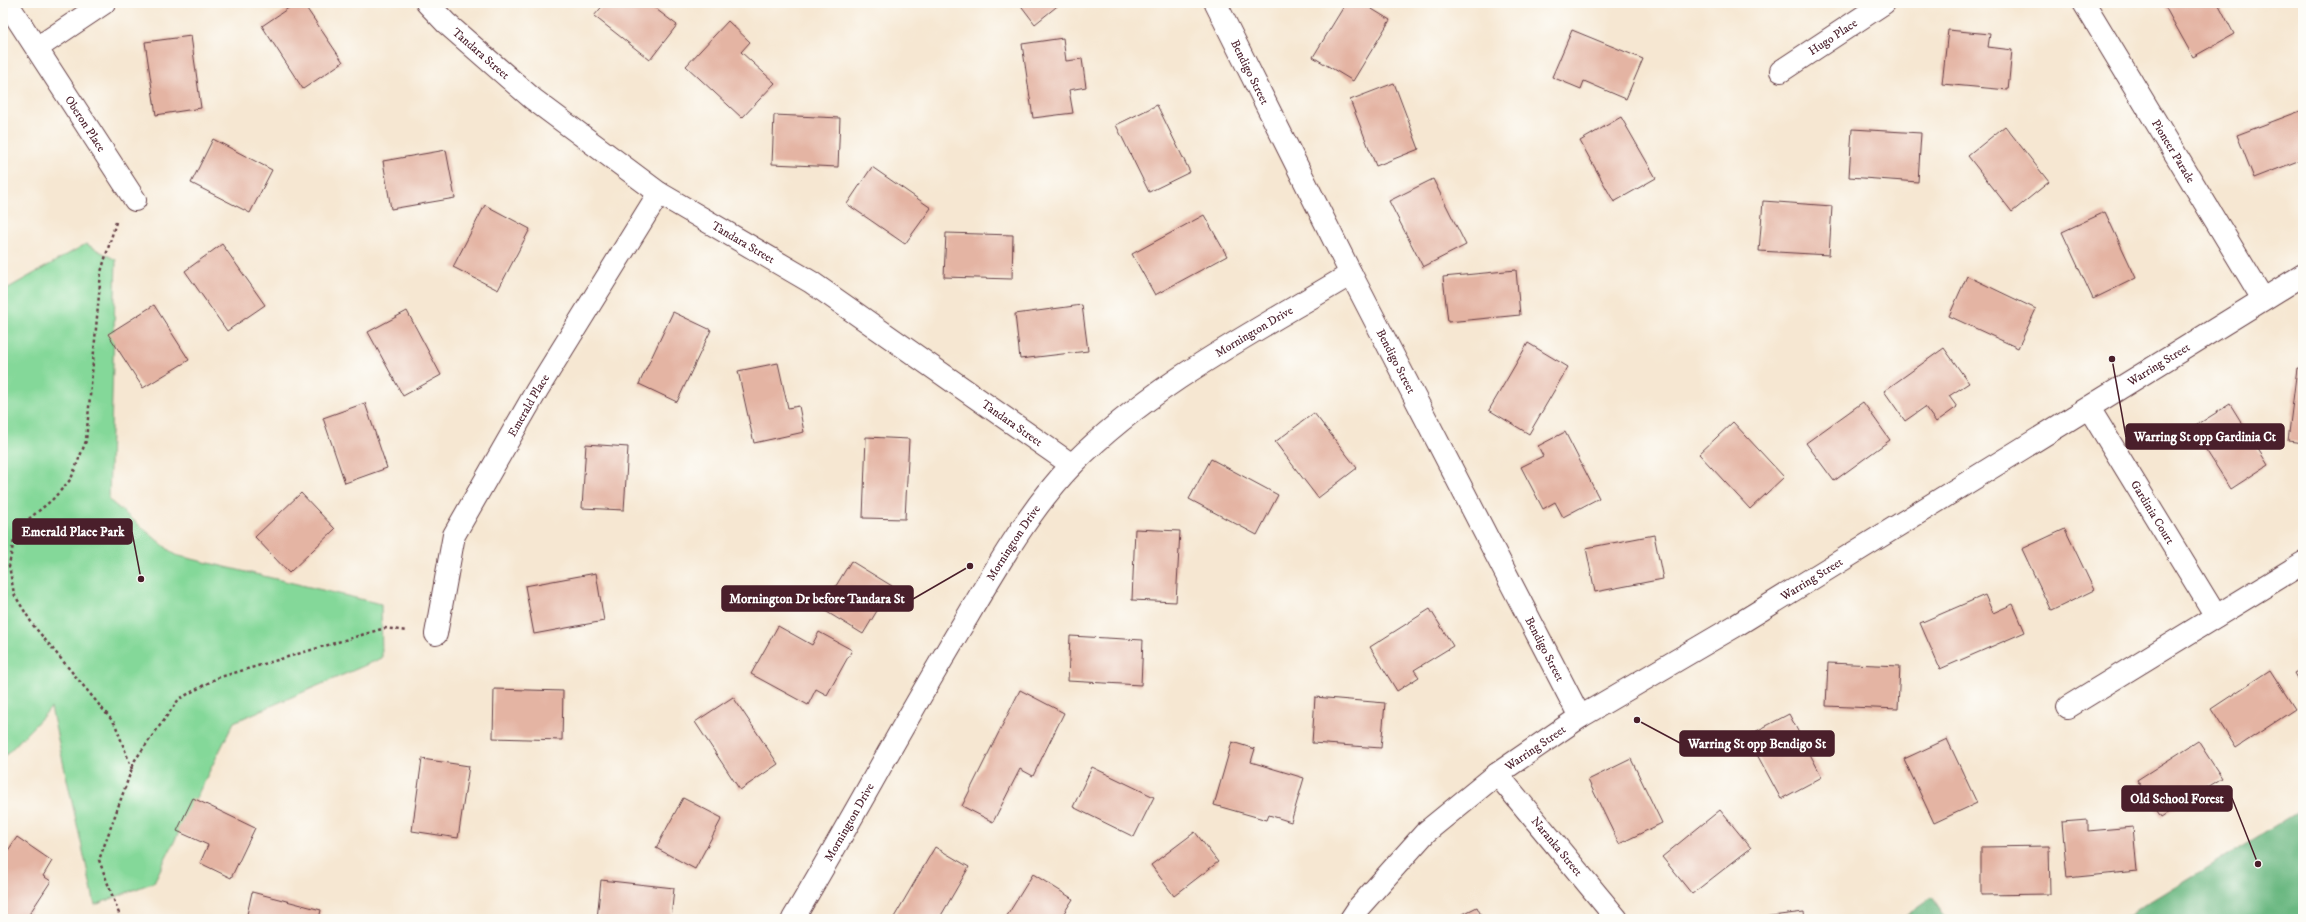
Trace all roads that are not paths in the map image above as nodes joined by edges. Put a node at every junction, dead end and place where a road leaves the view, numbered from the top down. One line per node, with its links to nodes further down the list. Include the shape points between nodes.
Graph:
1 (7, 3): 7 (street, Oberon Place)
2 (104, 3): 7 (street)
3 (428, 3): 9 (street, Tandara Street, via 446,23 533,99)
4 (1884, 3): 8 (street, Hugo Place)
5 (2084, 3): 13 (street, Pioneer Parade)
6 (1216, 4): 11 (street, Bendigo Street)
7 (37, 48): 10 (street, Oberon Place)
8 (1781, 71)
9 (659, 193): 15 (street, Tandara Street, via 811,282); 18 (street, Emerald Place, via 537,390 454,535)
10 (135, 200)
11 (1350, 274): 15 (street, Mornington Drive, via 1168,384 1111,429); 20 (street, Bendigo Street)
12 (2303, 275): 13 (street, Warring Street)
13 (2263, 299): 14 (street, Warring Street)
14 (2089, 408): 17 (street, Gardinia Court); 20 (street, Warring Street, via 1737,625)
15 (1072, 465): 22 (street, Mornington Drive, via 1040,505 992,576 942,658)
16 (2303, 563): 17 (street)
17 (2216, 616): 19 (street)
18 (436, 634)
19 (2068, 707)
20 (1580, 717): 21 (street, Warring Street)
21 (1497, 774): 23 (street, Warring Street, via 1426,832); 24 (street, Naranka Street)
22 (793, 919)
23 (1351, 919)
24 (1617, 919)

